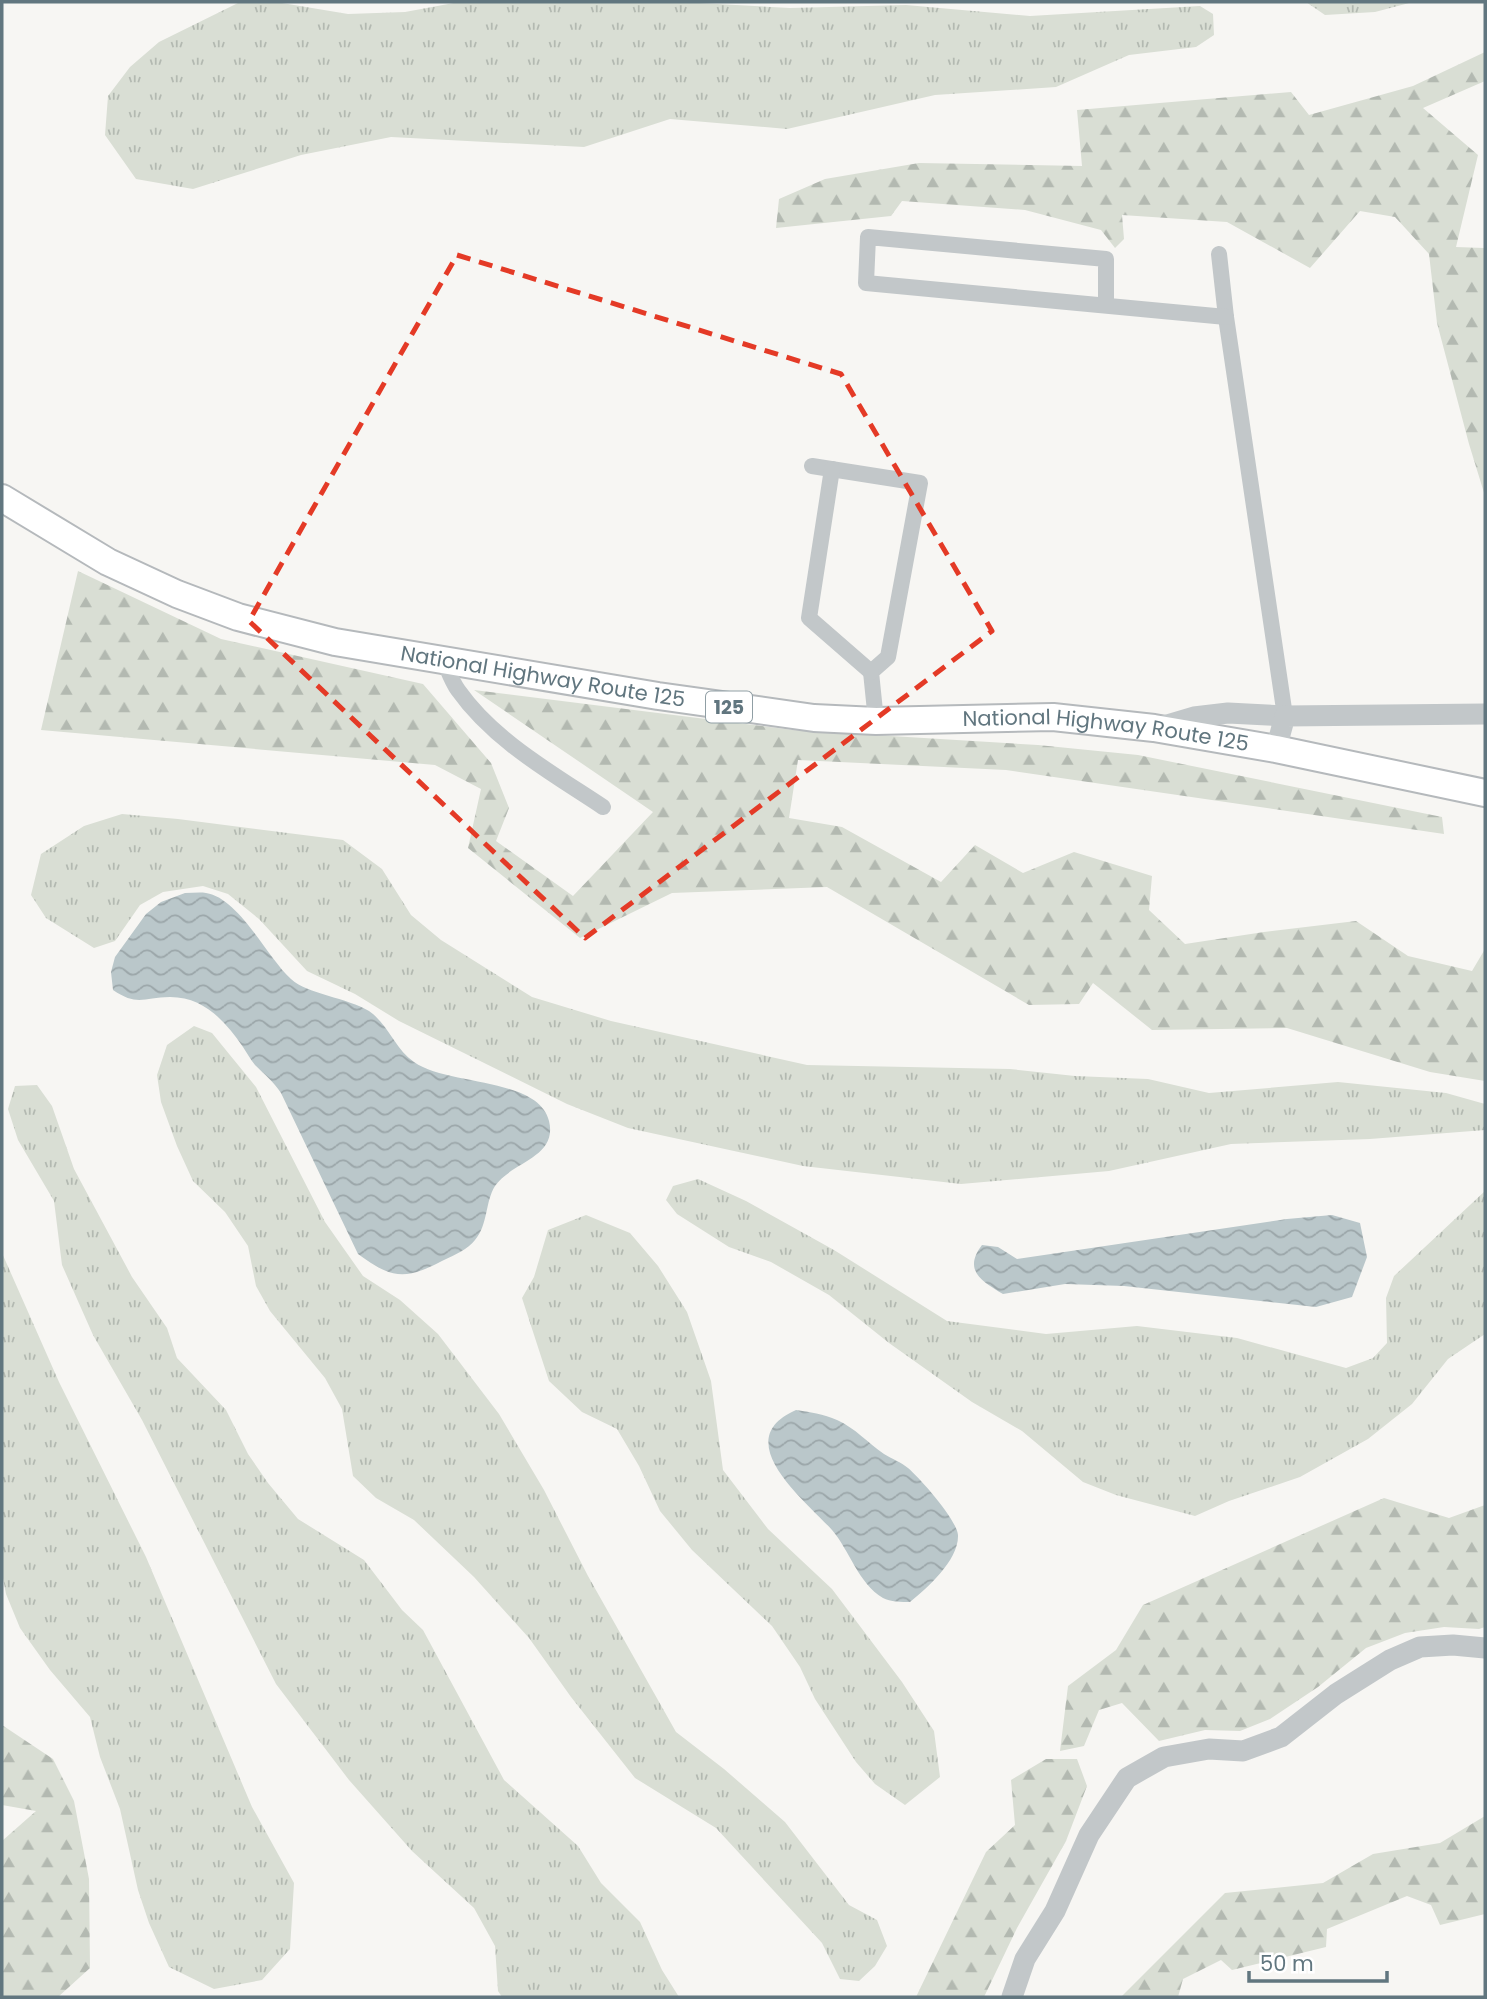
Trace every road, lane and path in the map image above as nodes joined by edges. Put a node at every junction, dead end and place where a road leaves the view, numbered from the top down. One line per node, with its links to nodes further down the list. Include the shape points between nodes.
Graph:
1 (1219, 254): 3 (street)
2 (1106, 305): 2 (street, via 866,283 869,237 1106,258); 3 (street)
3 (1226, 317): 10 (street)
4 (812, 466): 5 (street)
5 (832, 469): 8 (street, via 809,618); 8 (street, via 920,483 888,657)
6 (2, 498): 7 (highway, National Highway Route 125 / 125, via 108,562 177,594 335,642)
7 (444, 661): 11 (highway, National Highway Route 125 / 125, via 762,712); 15 (street, via 480,718)
8 (871, 672): 11 (street)
9 (1485, 713): 10 (street)
10 (1285, 716): 12 (street, via 1228,713); 13 (street)
11 (877, 721): 12 (highway, National Highway Route 125 / 125, via 1053,718)
12 (1154, 728): 13 (highway, National Highway Route 125 / 125)
13 (1276, 749): 14 (highway, National Highway Route 125 / 125)
14 (1485, 793)
15 (603, 807)
16 (1485, 1648): 17 (street, via 1420,1647 1336,1693 1281,1737 1243,1751 1209,1749 1164,1757 1126,1778 1089,1835 1055,1911 1025,1959)
17 (1012, 1997)

